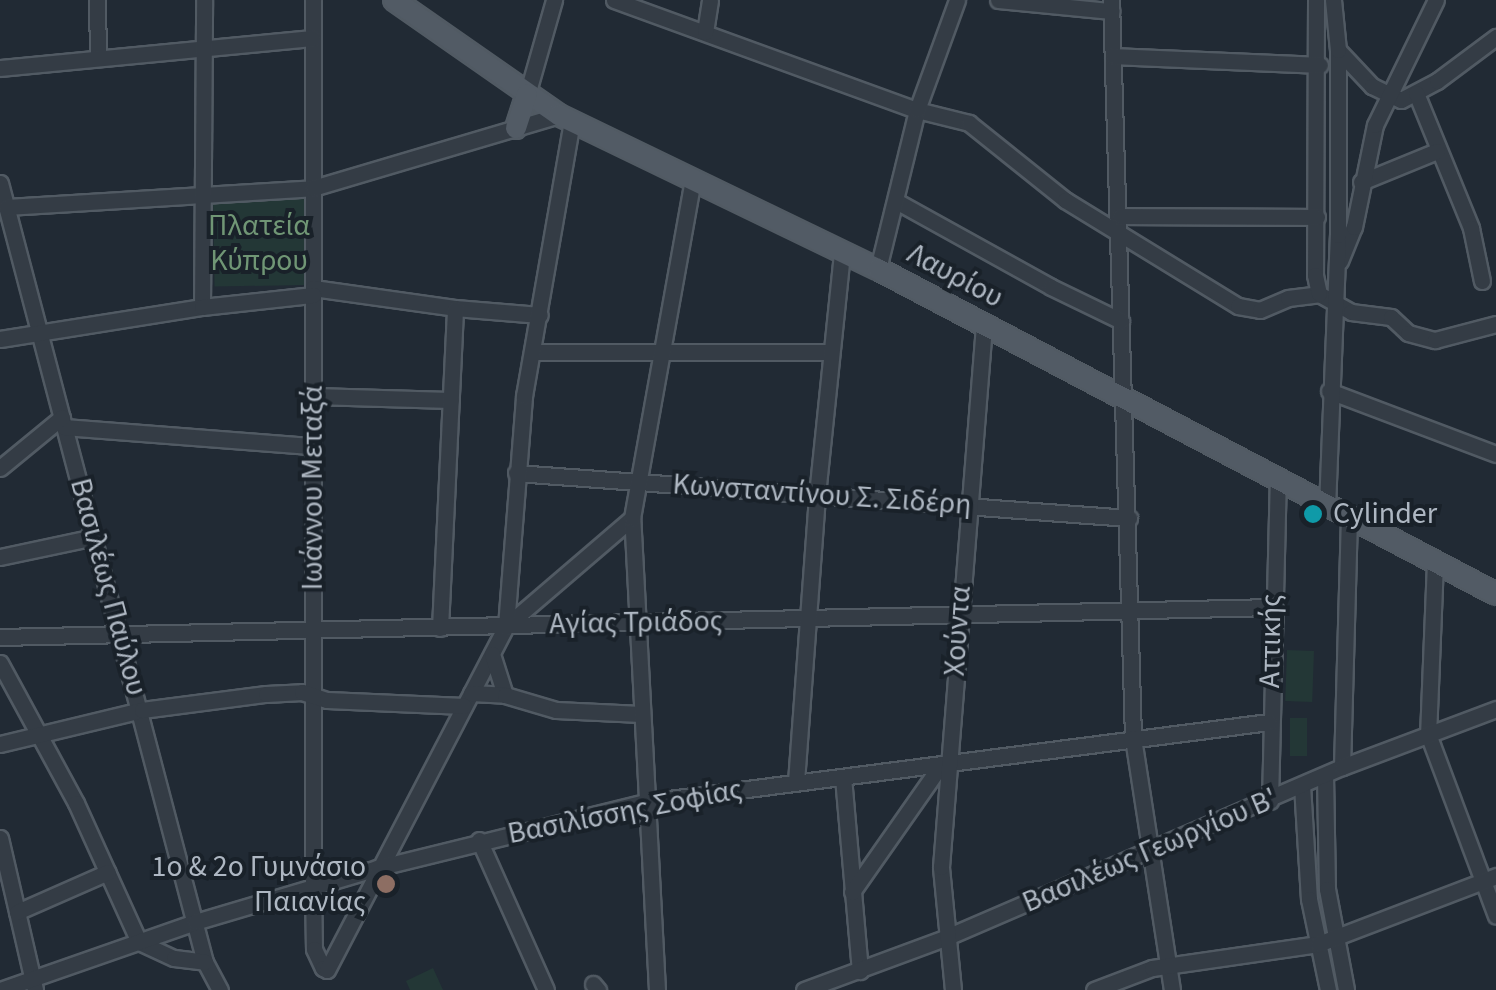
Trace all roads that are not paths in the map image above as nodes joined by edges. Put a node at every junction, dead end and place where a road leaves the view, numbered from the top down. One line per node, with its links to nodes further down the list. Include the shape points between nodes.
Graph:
1 (96, 0): 20 (street)
2 (204, 0): 17 (street)
3 (313, 0): 16 (street, Ιωάννου Μεταξά)
4 (394, 0): 25 (main road, Λαυρίου)
5 (554, 0): 25 (street)
6 (614, 0): 14 (street)
7 (710, 0): 14 (street)
8 (956, 0): 27 (street)
9 (998, 0): 13 (street)
10 (1316, 0): 21 (street)
11 (1333, 0): 18 (street)
12 (1436, 0): 26 (street)
13 (1111, 6): 19 (street)
14 (705, 32): 27 (street)
15 (1496, 37): 24 (street)
16 (313, 38): 17 (street); 35 (street, Ιωάννου Μεταξά)
17 (203, 48): 20 (street); 36 (street)
18 (1338, 50): 23 (street); 43 (street)
19 (1113, 56): 21 (street); 39 (street)
20 (98, 58): 22 (street)
21 (1320, 65): 40 (street)
22 (0, 68)
23 (1372, 86): 26 (street); 29 (street)
24 (1416, 93): 26 (street); 31 (street)
25 (526, 95): 28 (main road, Λαυρίου); 30 (main road)
26 (1391, 98): 29 (street)
27 (917, 110): 37 (street); 41 (street, via 977,127 1015,162)
28 (565, 118): 30 (street); 32 (main road, Λαυρίου); 50 (street)
29 (1375, 125): 33 (street)
30 (516, 128): 35 (street)
31 (1437, 151): 33 (street); 45 (street, via 1471,228)
32 (693, 179): 42 (main road, Λαυρίου); 58 (street)
33 (1361, 182): 43 (street, via 1350,243)
34 (0, 183): 38 (street, Βασιλέως Παύλου)
35 (313, 188): 36 (street); 46 (street, Ιωάννου Μεταξά)
36 (204, 195): 38 (street); 48 (street)
37 (896, 201): 44 (street); 51 (street)
38 (6, 207): 54 (street, Βασιλέως Παύλου)
39 (1120, 216): 40 (street); 41 (street)
40 (1317, 216): 47 (street, via 1315,275)
41 (1120, 235): 47 (street, via 1247,309); 51 (street)
42 (842, 251): 44 (main road, Λαυρίου); 57 (street)
43 (1336, 268): 47 (street)
44 (878, 269): 53 (main road, Λαυρίου)
45 (1482, 281)
46 (313, 292): 48 (street); 49 (street); 60 (street, Ιωάννου Μεταξά)
47 (1326, 297): 52 (street, via 1351,312 1391,317 1418,338 1451,338); 59 (street)
48 (202, 307): 54 (street)
49 (455, 308): 50 (street); 61 (street)
50 (540, 315): 56 (street)
51 (1121, 320): 62 (street)
52 (1496, 324)
53 (984, 326): 62 (main road, Λαυρίου); 71 (street, Χούντα)
54 (39, 332): 55 (street); 63 (street, Βασιλέως Παύλου)
55 (0, 339)
56 (532, 352): 58 (street); 67 (street)
57 (830, 352): 58 (street); 70 (street)
58 (662, 353): 69 (street)
59 (1329, 391): 65 (street); 72 (street)
60 (313, 396): 61 (street); 64 (street, Ιωάννου Μεταξά)
61 (451, 400): 86 (street)
62 (1124, 400): 68 (main road, Λαυρίου); 74 (street)
63 (63, 422): 64 (street); 66 (street); 76 (street, Βασιλέως Παύλου)
64 (313, 446): 87 (street, Ιωάννου Μεταξά)
65 (1496, 454)
66 (0, 468)
67 (516, 473): 69 (street, Κωνσταντίνου Σ. Σιδέρη); 85 (street)
68 (1278, 481): 72 (main road, Λαυρίου); 80 (street, Αττικής)
69 (642, 482): 70 (street, Κωνσταντίνου Σ. Σιδέρη); 73 (street)
70 (817, 495): 71 (street, Κωνσταντίνου Σ. Σιδέρη); 83 (street)
71 (968, 506): 74 (street, Κωνσταντίνου Σ. Σιδέρη); 82 (street, Χούντα)
72 (1327, 507): 75 (main road, Λαυρίου)
73 (632, 518): 84 (street); 85 (street)
74 (1129, 518): 81 (street)
75 (1349, 518): 78 (main road, Λαυρίου); 104 (street)
76 (94, 538): 77 (street); 88 (street, Βασιλέως Παύλου)
77 (0, 557)
78 (1435, 562): 79 (main road, Λαυρίου); 100 (street)
79 (1496, 594)
80 (1271, 607): 81 (street, Αγίας Τριάδος); 98 (street, Αττικής)
81 (1130, 612): 82 (street, Αγίας Τριάδος); 101 (street)
82 (959, 616): 83 (street, Αγίας Τριάδος); 103 (street, Χούντα)
83 (810, 619): 84 (street, Αγίας Τριάδος); 107 (street)
84 (636, 623): 85 (street, Αγίας Τριάδος); 97 (street)
85 (506, 626): 86 (street, Αγίας Τριάδος); 90 (street)
86 (440, 628): 87 (street, Αγίας Τριάδος)
87 (313, 631): 88 (street, Αγίας Τριάδος); 93 (street, Ιωάννου Μεταξά)
88 (120, 635): 89 (street, Αγίας Τριάδος); 96 (street, Βασιλέως Παύλου)
89 (0, 637)
90 (492, 654): 92 (street); 94 (street)
91 (0, 662): 99 (street)
92 (505, 695): 94 (street); 97 (street, via 556,710)
93 (313, 696): 94 (street, via 373,704); 96 (street, via 266,694); 118 (street, Ιωάννου Μεταξά)
94 (467, 699): 114 (street)
95 (1496, 708): 100 (street, Βασιλέως Γεωργίου Β')
96 (142, 710): 99 (street); 122 (street, Βασιλέως Παύλου)
97 (641, 714): 110 (street)
98 (1269, 722): 101 (street, Βασιλίσσης Σοφίας); 109 (street, Αττικής)
99 (39, 733): 102 (street); 115 (street)
100 (1428, 734): 104 (street, Βασιλέως Γεωργίου Β'); 117 (street)
101 (1133, 738): 103 (street, Βασιλίσσης Σοφίας); 113 (street)
102 (0, 744)
103 (945, 764): 106 (street, Βασιλίσσης Σοφίας); 119 (street); 124 (street, Χούντα, via 941,867)
104 (1342, 767): 105 (street, Βασιλέως Γεωργίου Β')
105 (1325, 775): 108 (street, Βασιλέως Γεωργίου Β'); 123 (street, via 1324,850)
106 (843, 777): 107 (street, Βασιλίσσης Σοφίας); 119 (street)
107 (796, 782): 110 (street, Βασιλίσσης Σοφίας)
108 (1302, 785): 109 (street, Βασιλέως Γεωργίου Β'); 126 (street, via 1308,899)
109 (1270, 801): 113 (street, Βασιλέως Γεωργίου Β')
110 (646, 802): 112 (street, Βασιλίσσης Σοφίας); 134 (street)
111 (0, 838): 116 (street)
112 (479, 840): 114 (street, Βασιλίσσης Σοφίας); 133 (street)
113 (1152, 851): 124 (street, Βασιλέως Γεωργίου Β'); 128 (street)
114 (377, 868): 118 (street, Βασιλίσσης Σοφίας); 118 (street, Ιωάννου Μεταξά, via 327,970 314,949)
115 (108, 872): 120 (street); 125 (street)
116 (4, 875): 120 (street)
117 (1489, 878): 121 (street); 123 (street)
118 (313, 887): 122 (street, Βασιλίσσης Σοφίας)
119 (852, 892): 129 (street)
120 (17, 912): 130 (street)
121 (1496, 916)
122 (196, 922): 125 (street, Βασιλίσσης Σοφίας); 127 (street, Βασιλέως Παύλου)
123 (1334, 937): 126 (street); 140 (street)
124 (947, 938): 129 (street, Βασιλέως Γεωργίου Β'); 136 (street, Χούντα)
125 (139, 942): 127 (street, via 174,958); 130 (street, Βασιλίσσης Σοφίας)
126 (1318, 944): 128 (street); 139 (street)
127 (205, 962): 132 (street, Βασιλέως Παύλου)
128 (1168, 967): 137 (street); 138 (street)
129 (860, 971): 135 (street, Βασιλέως Γεωργίου Β')
130 (33, 984): 131 (street, Βασιλίσσης Σοφίας)
131 (0, 990)
132 (220, 990)
133 (546, 990)
134 (658, 990)
135 (804, 990)
136 (954, 990)
137 (1094, 990)
138 (1172, 990)
139 (1328, 990)
140 (1346, 990)

